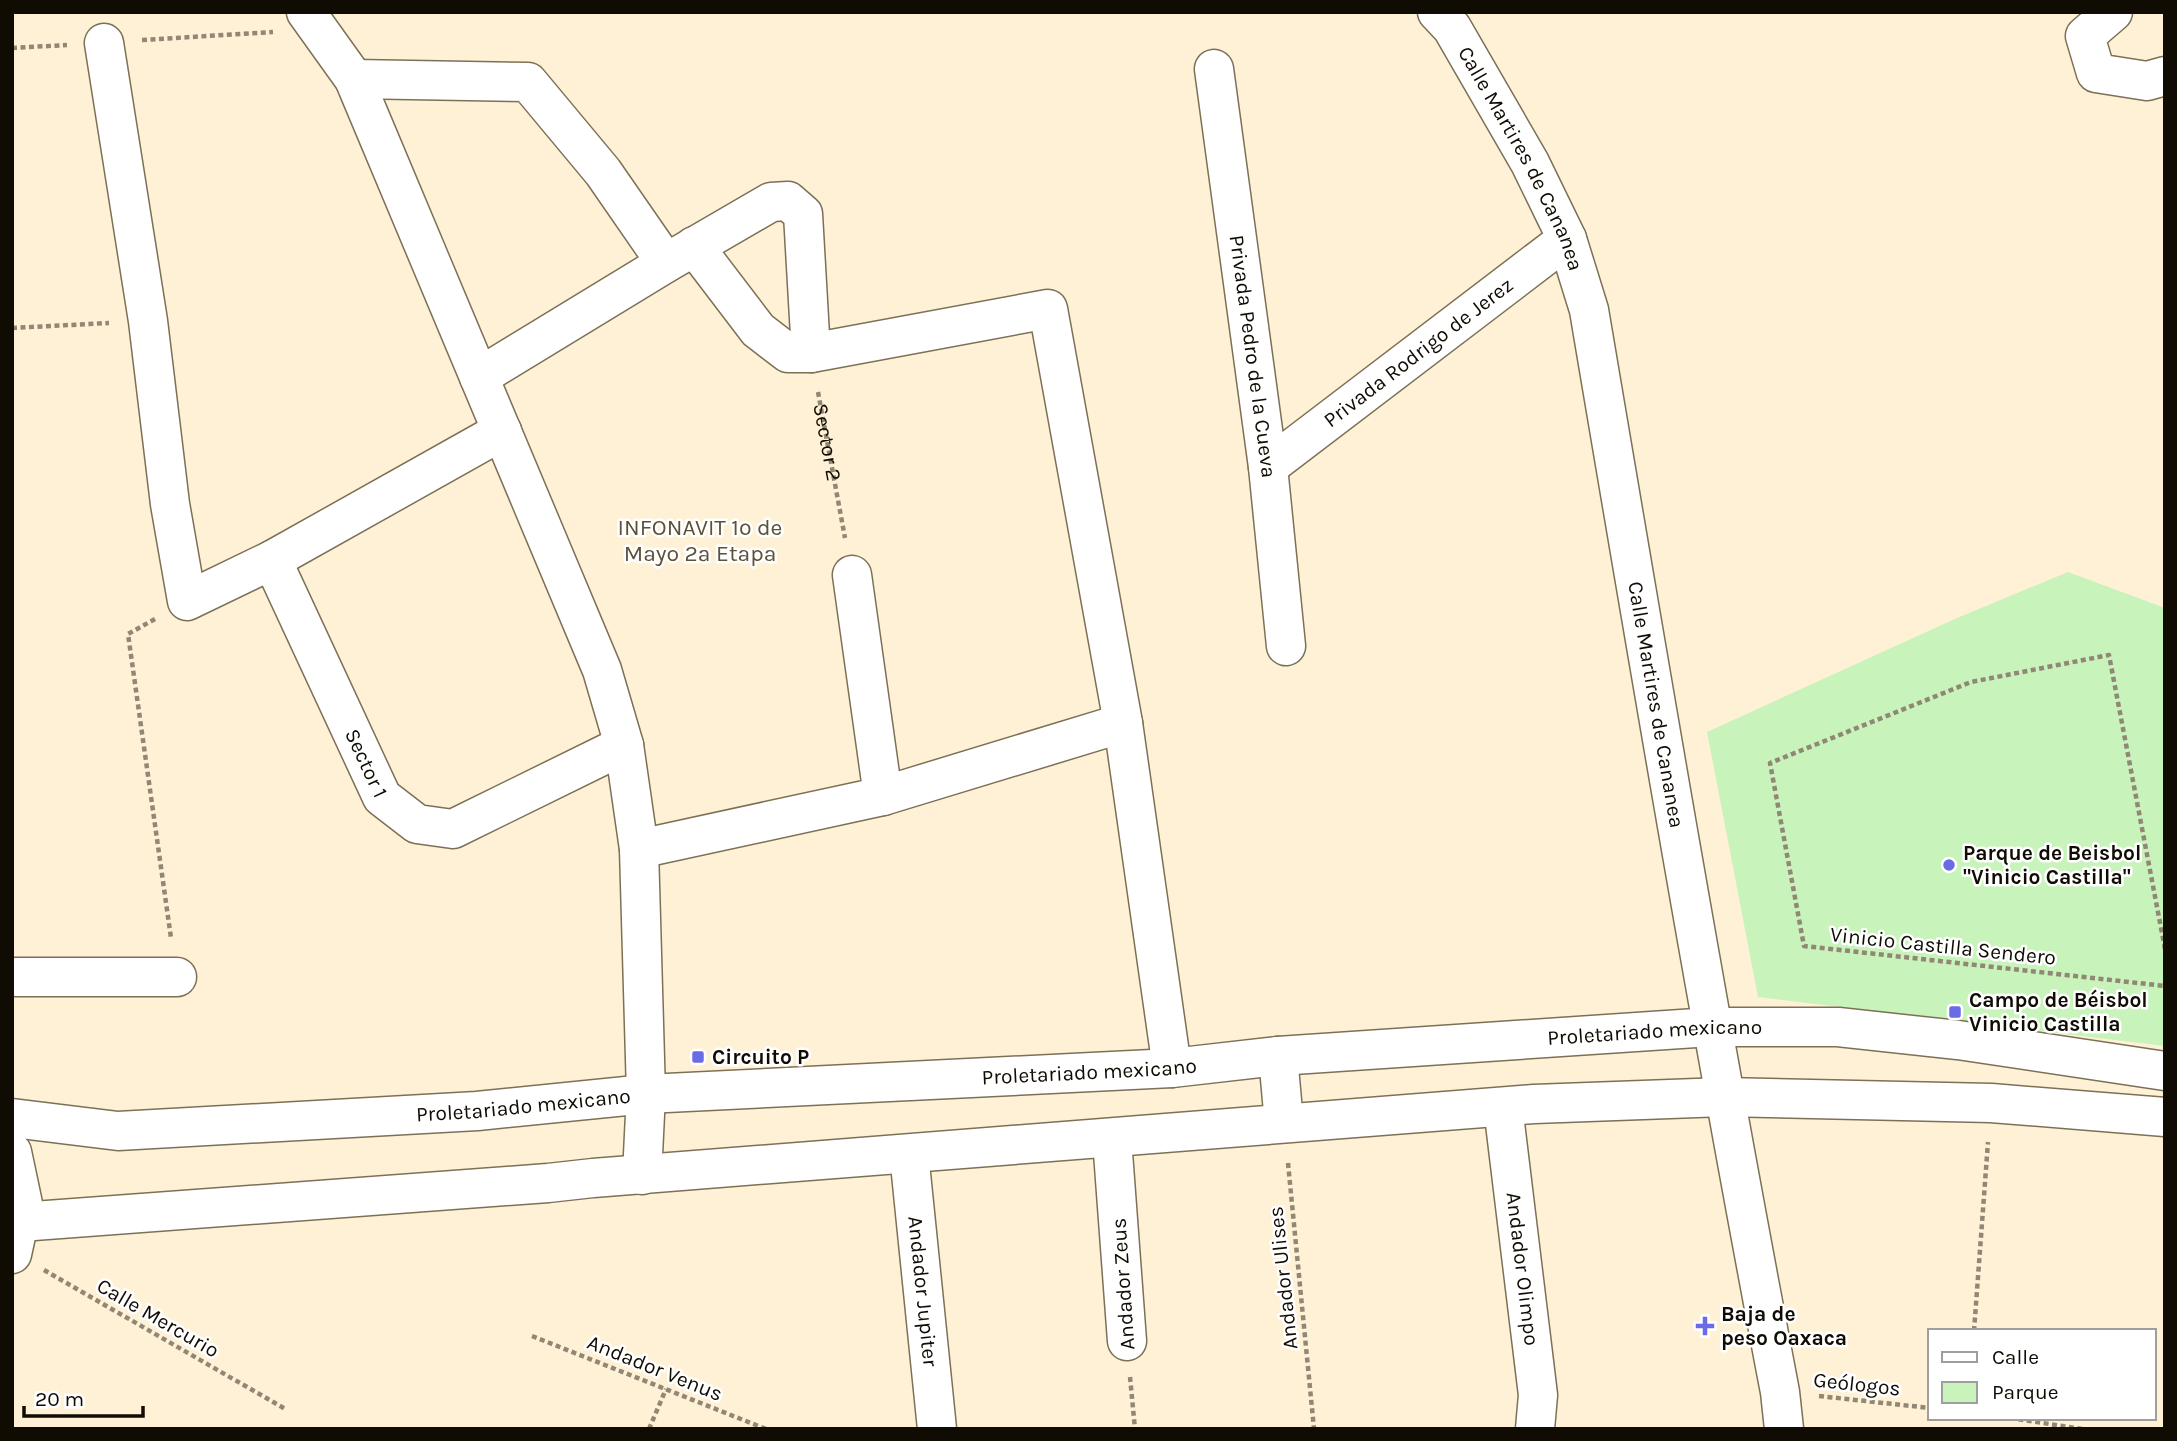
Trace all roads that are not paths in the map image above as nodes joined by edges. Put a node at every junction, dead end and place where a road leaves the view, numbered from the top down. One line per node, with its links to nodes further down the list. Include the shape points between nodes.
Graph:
1 (1437, 12): 8 (street, Calle Martires de Cananea, via 1452,28 1530,163)
2 (2113, 12): 6 (street, via 2085,36 2096,73 2147,81)
3 (312, 20): 7 (street)
4 (104, 43): 14 (street, via 187,601)
5 (1214, 69): 13 (street, Privada Pedro de la Cueva)
6 (2165, 76)
7 (354, 79): 9 (street, via 528,82); 11 (street)
8 (1567, 239): 13 (street, Privada Rodrigo de Jerez); 23 (street, Calle Martires de Cananea, via 1589,310)
9 (680, 254): 10 (street, via 788,353); 10 (street, via 771,202 788,201 803,214); 11 (street)
10 (811, 353): 17 (street, via 1048,309)
11 (479, 377): 12 (street)
12 (502, 431): 14 (street); 18 (street, via 602,670)
13 (1268, 467): 16 (street, Privada Pedro de la Cueva)
14 (272, 561): 18 (street, Sector 1, via 382,796 418,824 453,830)
15 (852, 575): 19 (street)
16 (1286, 646)
17 (1123, 723): 19 (street); 25 (street)
18 (624, 745): 20 (street)
19 (883, 796): 20 (street)
20 (639, 849): 27 (street)
21 (12, 977): 22 (street)
22 (177, 977)
23 (1711, 1027): 24 (street, Proletariado mexicano); 26 (street, Proletariado mexicano, via 1838,1027); 28 (street, Calle Martires de Cananea)
24 (1278, 1056): 25 (street, Proletariado mexicano); 32 (street)
25 (1172, 1068): 27 (street, Proletariado mexicano)
26 (2165, 1070)
27 (646, 1094): 31 (street, Proletariado mexicano, via 477,1111 118,1131); 36 (street)
28 (1724, 1097): 29 (street); 30 (street, via 1991,1102); 39 (street, Calle Martires de Cananea)
29 (1503, 1107): 32 (street); 41 (street, Andador Olimpo, via 1538,1395)
30 (2165, 1117)
31 (12, 1118)
32 (1284, 1124): 33 (street)
33 (1112, 1139): 35 (street); 38 (street, Andador Zeus)
34 (12, 1152): 37 (street, via 23,1204)
35 (909, 1154): 36 (street); 40 (street, Andador Jupiter)
36 (642, 1175): 37 (street)
37 (15, 1243)
38 (1127, 1342)
39 (1782, 1410)
40 (937, 1429)
41 (1535, 1429)

